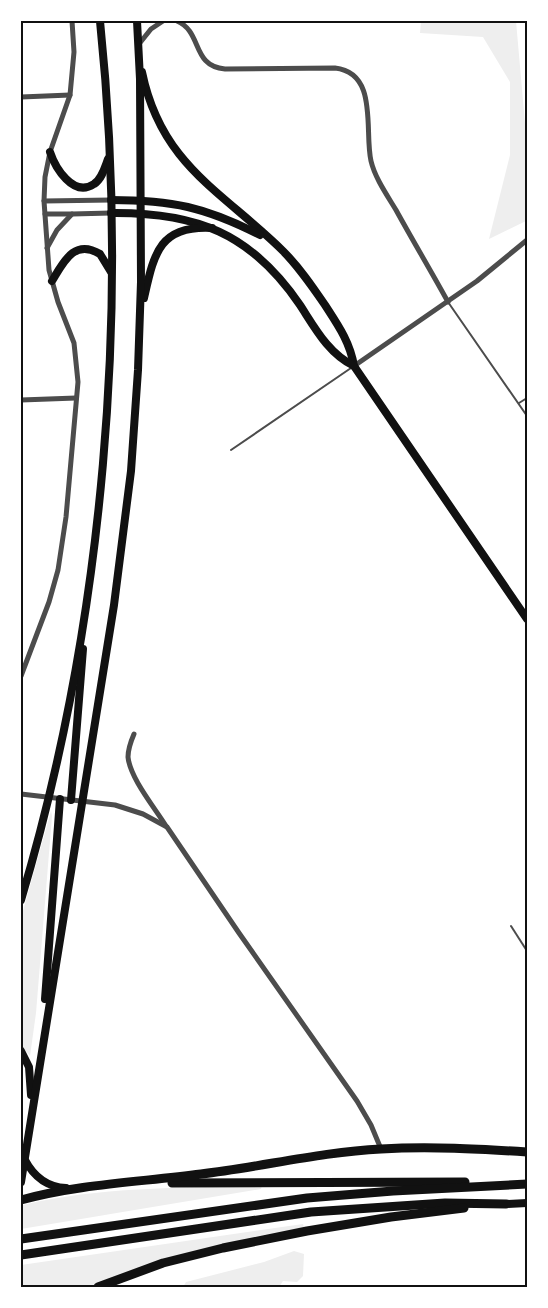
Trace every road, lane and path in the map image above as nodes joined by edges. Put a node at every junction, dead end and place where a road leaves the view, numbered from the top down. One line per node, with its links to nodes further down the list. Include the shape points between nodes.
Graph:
1 (72, 21): 7 (street)
2 (100, 21): 10 (main road)
3 (137, 21): 6 (main road)
4 (164, 21): 6 (street)
5 (177, 21): 24 (street, via 188,28 203,59 214,67 335,68 356,76 366,99 372,166)
6 (138, 45): 12 (main road); 20 (main road, via 149,98 174,148 200,179)
7 (70, 95): 8 (street); 9 (street)
8 (21, 97)
9 (50, 152): 10 (main road, via 59,171 77,186 95,184); 13 (street)
10 (110, 156): 11 (main road)
11 (111, 200): 12 (main road); 13 (street); 14 (main road)
12 (141, 200): 15 (main road); 20 (main road, via 200,210)
13 (44, 201): 16 (street)
14 (111, 213): 15 (main road); 17 (street); 22 (main road)
15 (141, 213): 18 (main road); 25 (main road)
16 (45, 214): 17 (street); 21 (street)
17 (72, 214): 21 (street)
18 (212, 228): 25 (main road, via 181,230 165,240 154,262); 26 (main road, via 242,244 268,266 328,347)
19 (527, 240): 24 (street)
20 (276, 244): 26 (main road, via 304,275 345,335)
21 (46, 249): 23 (street)
22 (111, 273): 23 (main road, via 100,254 76,250); 33 (main road, via 104,442)
23 (52, 281): 27 (street, via 76,351)
24 (448, 302): 26 (street); 30 (lane)
25 (140, 319): 41 (main road, via 126,521)
26 (354, 366): 32 (lane); 34 (main road)
27 (76, 398): 29 (street); 35 (street, via 58,570)
28 (527, 398): 30 (lane)
29 (21, 400)
30 (519, 403): 31 (lane)
31 (527, 416)
32 (231, 450)
33 (89, 576): 38 (main road, via 68,705); 40 (main road)
34 (527, 619)
35 (21, 676)
36 (134, 734): 42 (street, via 128,759)
37 (21, 794): 38 (street)
38 (47, 797): 39 (street); 43 (main road)
39 (60, 799): 40 (street); 46 (main road)
40 (71, 800): 41 (street)
41 (82, 802): 42 (street, via 115,805); 46 (main road)
42 (166, 827): 49 (street, via 357,1101)
43 (21, 900)
44 (511, 926): 45 (lane)
45 (527, 951)
46 (42, 1050): 48 (main road)
47 (21, 1051): 48 (main road, via 30,1075)
48 (29, 1131): 51 (main road)
49 (381, 1149): 50 (highway); 53 (highway)
50 (527, 1152)
51 (25, 1159): 52 (main road); 55 (main road, via 44,1182)
52 (21, 1182)
53 (130, 1183): 54 (highway); 55 (highway)
54 (527, 1184): 59 (highway, via 307,1198)
55 (76, 1188): 56 (highway)
56 (21, 1200)
57 (506, 1203): 58 (main road); 60 (highway, via 311,1212); 61 (highway, via 297,1233 163,1263)
58 (527, 1203)
59 (21, 1239)
60 (21, 1255)
61 (98, 1287)

